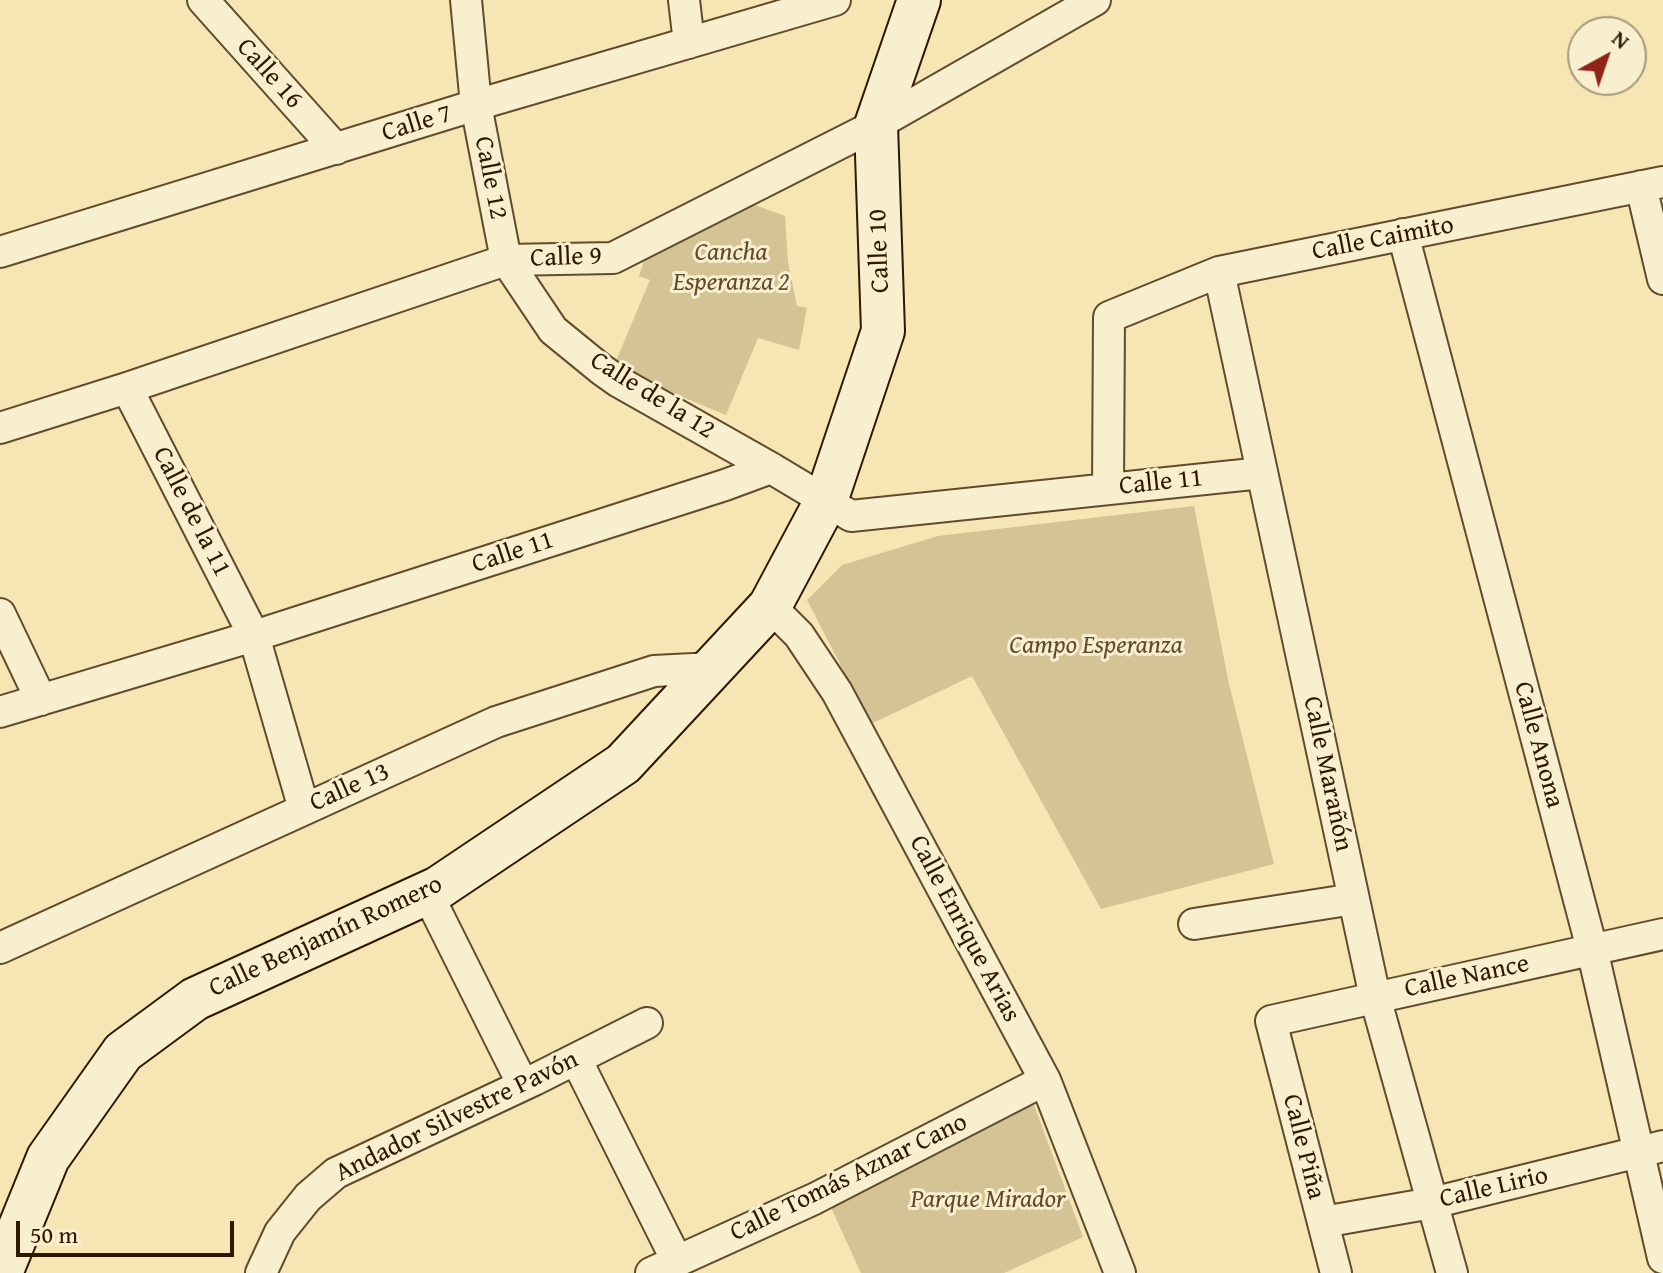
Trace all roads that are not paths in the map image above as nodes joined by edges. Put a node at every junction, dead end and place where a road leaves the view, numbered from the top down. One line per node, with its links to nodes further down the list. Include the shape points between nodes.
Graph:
1 (203, 0): 10 (street, Calle 16)
2 (466, 0): 8 (street, Calle 12)
3 (684, 0): 7 (street)
4 (835, 0): 7 (street, Calle 7)
5 (919, 0): 9 (street, Calle 10)
6 (1095, 0): 9 (street, Calle 9)
7 (689, 43): 8 (street, Calle 7)
8 (476, 105): 10 (street, Calle 7); 14 (street, Calle 12)
9 (876, 125): 14 (street, Calle 9, via 613,258); 22 (street, Calle 10, via 883,331)
10 (336, 149): 13 (street, Calle 7)
11 (1652, 184): 12 (street, Calle Caimito); 16 (street)
12 (1403, 234): 15 (street, Calle Caimito); 35 (street, Calle Anona)
13 (0, 252)
14 (506, 260): 17 (street, Calle 9); 19 (street, Calle de la 12, via 553,330 602,370)
15 (1219, 272): 20 (street, Calle Marañón); 21 (street, Calle Caimito, via 1109,317)
16 (1663, 279)
17 (127, 388): 18 (street, Calle 9); 25 (street, Calle de la 11)
18 (0, 428)
19 (771, 468): 22 (street, Calle de la 12); 25 (street, Calle 11)
20 (1262, 473): 21 (street, Calle 11); 31 (street, Calle Marañón)
21 (1108, 489): 22 (street, Calle 11, via 851,516)
22 (826, 501): 23 (street, Calle Benjamín Romero)
23 (770, 606): 26 (street, Calle Benjamín Romero); 40 (street, Calle Enrique Arias, via 799,635 837,692)
24 (0, 614): 27 (street)
25 (254, 636): 27 (street, Calle 11); 29 (street)
26 (713, 668): 29 (street, Calle 13, via 654,671 496,722); 30 (street, Calle Benjamín Romero, via 623,764)
27 (41, 700): 28 (street, Calle 11)
28 (0, 712)
29 (304, 809): 34 (street, Calle 13)
30 (427, 893): 41 (street); 47 (street, Calle Benjamín Romero, via 195,999 123,1052 48,1158)
31 (1354, 899): 32 (street); 36 (street, Calle Marañón)
32 (1194, 924)
33 (1663, 934): 35 (street, Calle Nance)
34 (0, 948)
35 (1592, 949): 36 (street, Calle Nance); 42 (street, Calle Anona)
36 (1375, 997): 37 (street, Calle Nance); 43 (street, Calle Marañón)
37 (1271, 1021): 44 (street, Calle Piña)
38 (647, 1023): 39 (street, Andador Silvestre Pavón)
39 (576, 1059): 41 (street, Andador Silvestre Pavón); 46 (street)
40 (1045, 1080): 46 (street, Calle Tomás Aznar Cano, via 814,1199); 49 (street, Calle Enrique Arias)
41 (523, 1085): 48 (street, Andador Silvestre Pavón, via 336,1173 280,1232)
42 (1651, 1150): 43 (street, Calle Lirio); 45 (street, Calle Anona)
43 (1432, 1203): 44 (street, Calle Lirio); 51 (street, Calle Marañón)
44 (1323, 1222): 50 (street, Calle Piña)
45 (1663, 1258)
46 (664, 1267)
47 (13, 1270)
48 (261, 1273)
49 (1120, 1273)
50 (1336, 1273)
51 (1452, 1273)

